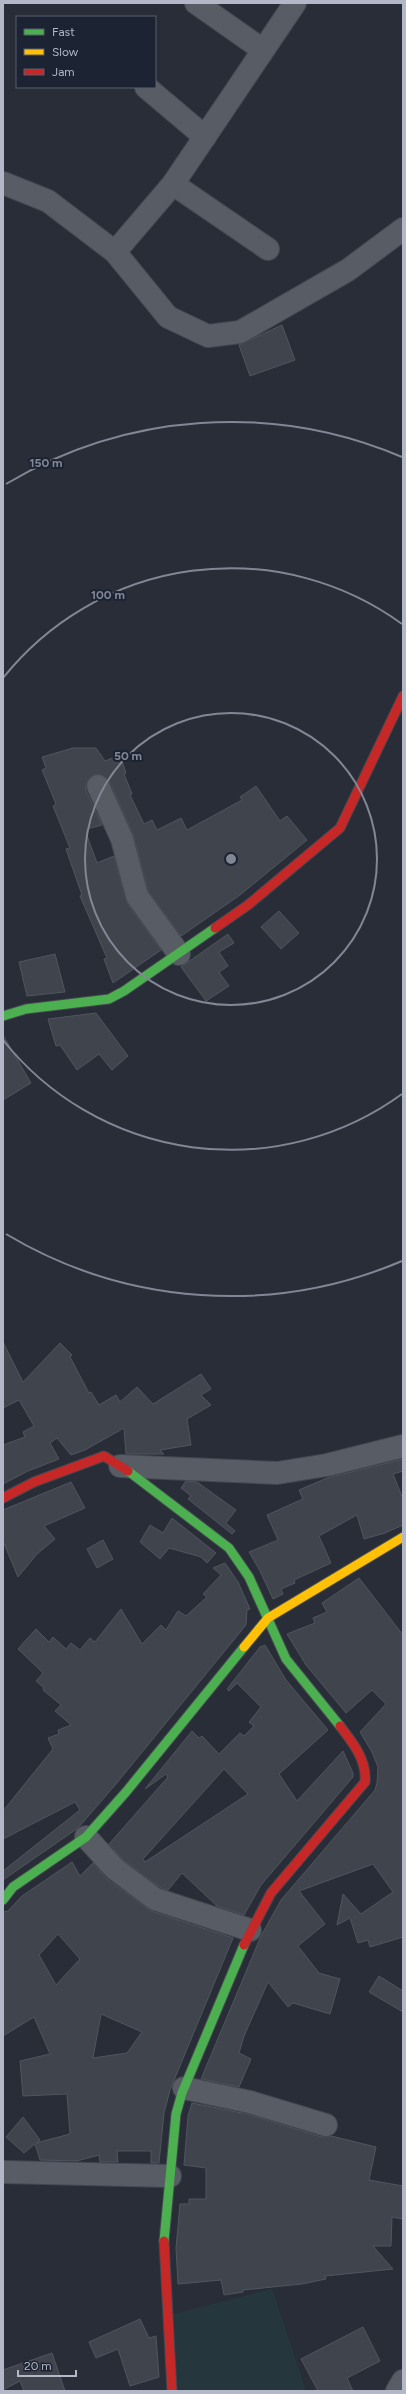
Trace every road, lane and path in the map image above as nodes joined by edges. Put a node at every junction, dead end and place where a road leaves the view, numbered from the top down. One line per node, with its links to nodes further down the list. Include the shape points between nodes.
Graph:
1 (196, 3): 3 (street)
2 (295, 3): 3 (street)
3 (263, 50): 5 (street)
4 (147, 88): 5 (street)
5 (205, 137): 7 (street)
6 (3, 183): 10 (street, via 48,201)
7 (173, 184): 9 (street); 10 (street)
8 (403, 229): 10 (street, via 348,270 240,332 208,336 168,317)
9 (268, 249)
10 (114, 252)
11 (403, 696): 13 (street, via 340,828 248,905)
12 (98, 786): 13 (street, via 122,839 137,896)
13 (179, 954): 14 (street, via 109,999 26,1009)
14 (3, 1016)
15 (403, 1446): 16 (street, via 327,1465 277,1473)
16 (120, 1466): 17 (street, via 104,1456 34,1482); 19 (street, via 164,1496 229,1548 241,1562)
17 (3, 1498)
18 (403, 1537): 19 (street)
19 (268, 1618): 20 (street, via 126,1792); 22 (street, via 283,1654 294,1671 330,1712 362,1758 367,1778 271,1893)
20 (86, 1837): 21 (street, via 13,1887); 22 (street, via 115,1869 154,1899)
21 (3, 1900)
22 (250, 1930): 23 (street)
23 (184, 2088): 24 (street, via 250,2102); 26 (street, via 176,2114)
24 (326, 2125)
25 (3, 2172): 26 (street)
26 (170, 2176): 28 (street, via 163,2248)
27 (403, 2381): 29 (street)
28 (172, 2391)
29 (397, 2391)

